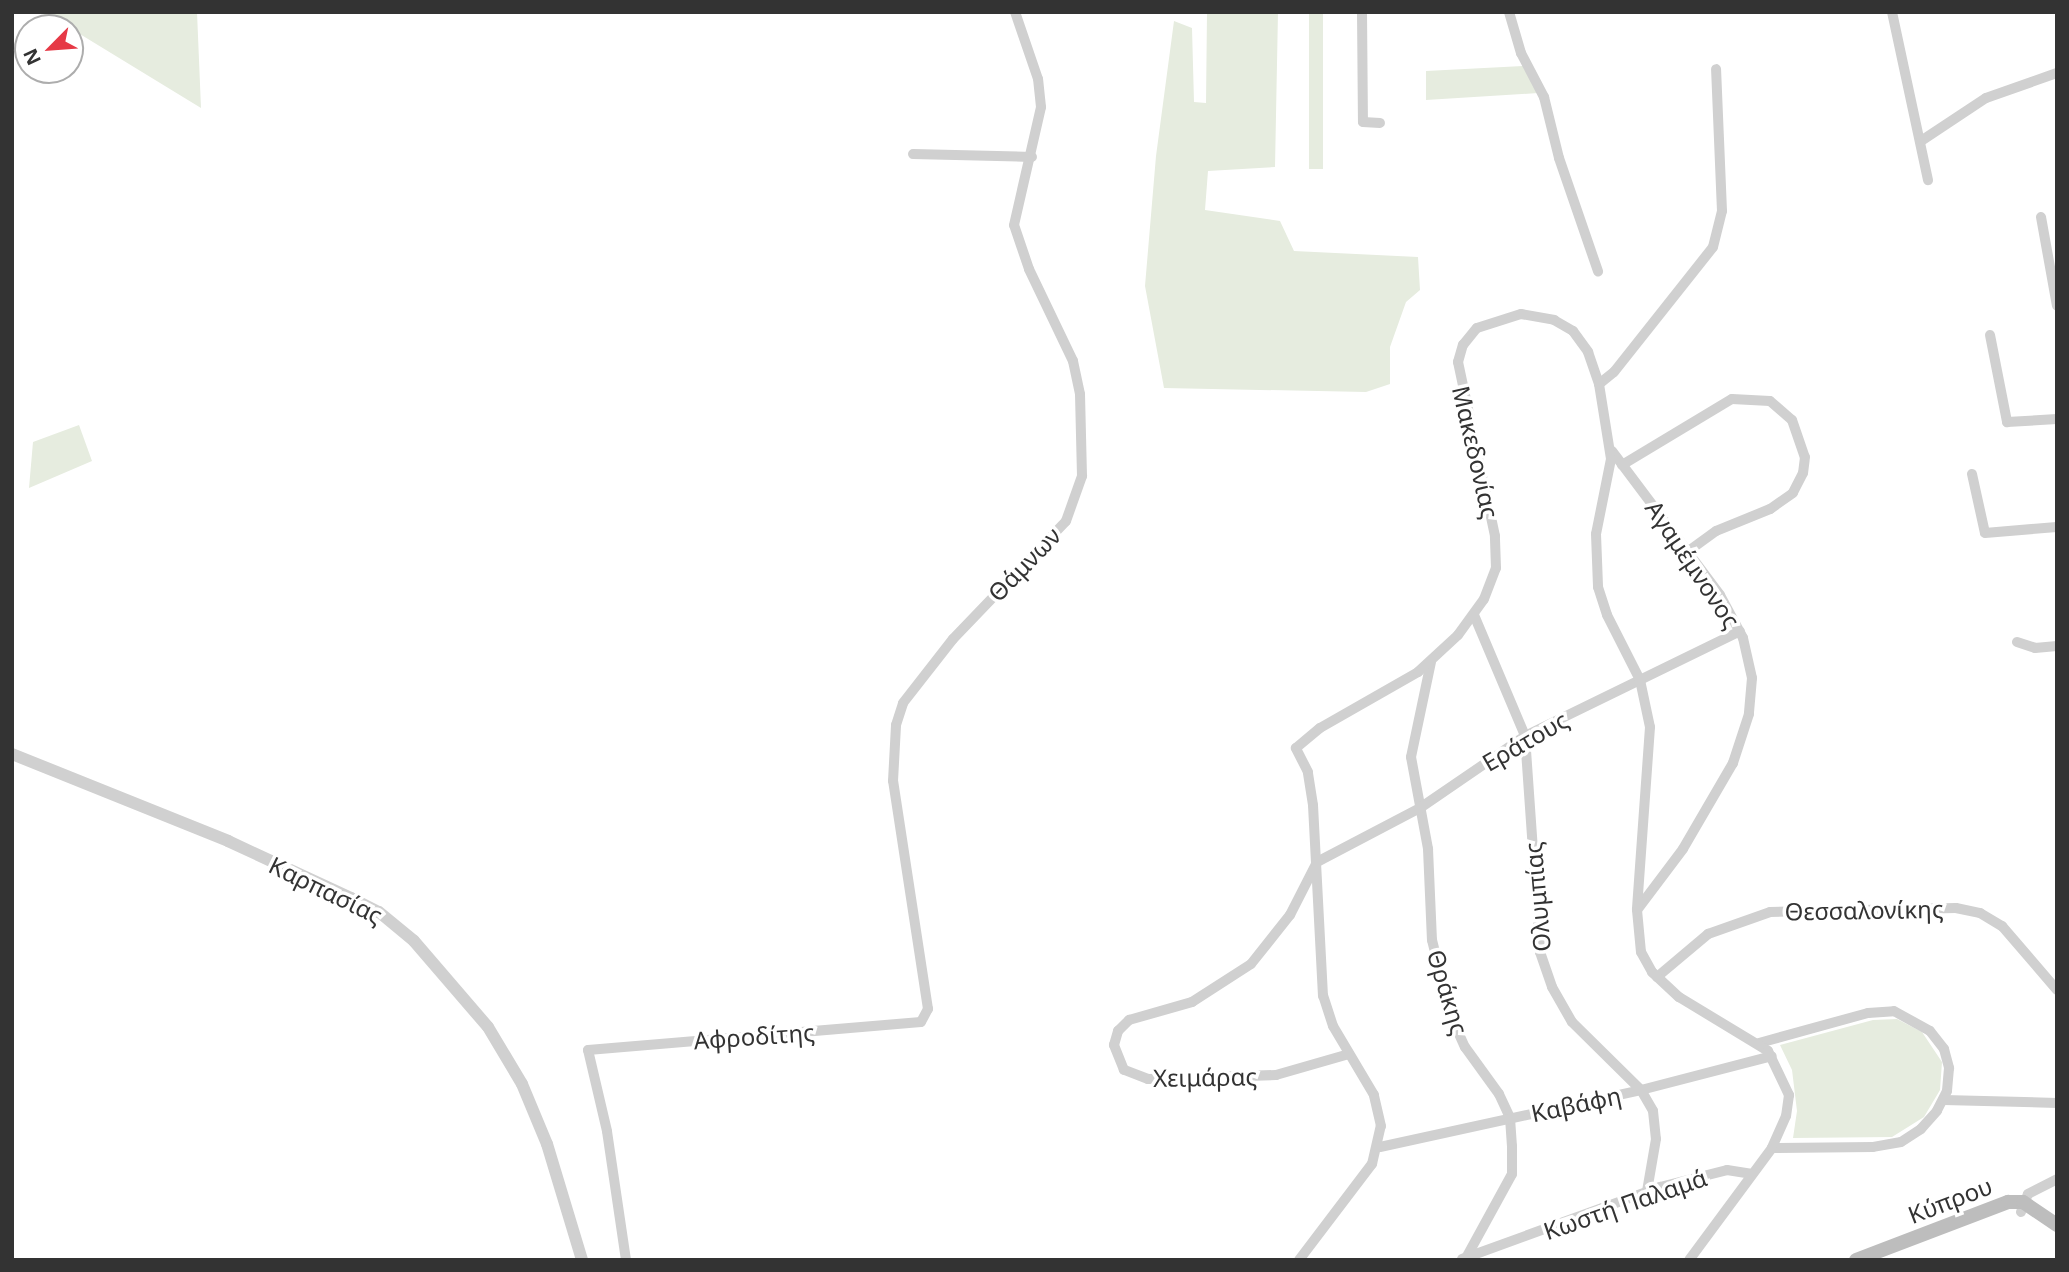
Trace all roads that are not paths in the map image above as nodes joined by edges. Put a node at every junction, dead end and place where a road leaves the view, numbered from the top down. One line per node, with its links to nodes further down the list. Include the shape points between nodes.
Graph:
1 (1015, 12): 10 (street, Θάμνων, via 1041,96)
2 (1362, 12): 7 (street, via 1363,122)
3 (1509, 12): 13 (street, via 1521,53 1544,97 1559,158)
4 (1892, 12): 8 (street)
5 (1716, 69): 16 (street, via 1722,211 1713,247 1614,372)
6 (2057, 73): 8 (street, via 1986,98)
7 (1380, 122)
8 (1921, 141): 11 (street)
9 (913, 154): 10 (street)
10 (1032, 158): 36 (street, Θάμνων, via 1017,199 1014,225 1029,269 1073,360 1080,394 1082,476 1066,521 953,639 903,703 896,726 893,781 928,1009)
11 (1928, 180)
12 (2041, 216): 14 (street)
13 (1598, 271)
14 (2057, 306)
15 (1990, 335): 17 (street, via 2007,422)
16 (1599, 384): 18 (street, Μακεδονίας); 23 (street, Μακεδονίας, via 1576,334 1544,317 1499,317 1477,328 1463,345 1458,376 1496,549 1491,583)
17 (2057, 419)
18 (1610, 448): 19 (street, Αγαμέμνονος); 28 (street, Μακεδονίας, via 1610,472 1595,546 1598,587)
19 (1622, 465): 22 (street, Αγαμέμνονος); 22 (street, via 1732,399 1770,401 1793,421 1805,457 1804,473 1793,493 1770,509 1716,531)
20 (1972, 474): 21 (street, via 1985,533)
21 (2057, 527)
22 (1686, 552): 24 (street, Αγαμέμνονος, via 1720,595)
23 (1474, 615): 27 (street, Μακεδονίας); 29 (street, Ολυμπίας)
24 (1740, 631): 28 (street, Εράτους); 33 (street, Αγαμέμνονος, via 1752,684 1742,743 1693,832)
25 (2017, 642): 26 (street, via 2035,648)
26 (2057, 646)
27 (1431, 661): 31 (street, Θράκης, via 1411,745); 32 (street, Μακεδονίας, via 1296,748 1310,786)
28 (1640, 680): 29 (street, Εράτους); 33 (street, Μακεδονίας, via 1651,743)
29 (1525, 736): 31 (street, Εράτους); 40 (street, Ολυμπίας, via 1535,930 1546,970 1572,1022)
30 (12, 754): 53 (street, Καρπασίας, via 229,841 379,912 414,941 488,1027 522,1084 547,1144)
31 (1420, 808): 32 (street, Εράτους); 43 (street, Θράκης, via 1439,979 1465,1047)
32 (1317, 862): 38 (street, Μακεδονίας, via 1323,996); 38 (street, Χειμάρας, via 1290,915 1251,964 1198,999 1129,1020 1118,1031 1115,1050 1124,1070 1148,1079 1276,1075)
33 (1637, 910): 34 (street, Μακεδονίας, via 1641,952)
34 (1657, 977): 35 (street, Θεσσαλονίκης, via 1709,934 1757,915 1790,909 1844,913 1956,908 1980,913 2002,926); 37 (street, Μακεδονίας, via 1686,1003)
35 (2057, 990)
36 (921, 1022): 54 (street, Αφροδίτης, via 588,1050 607,1130)
37 (1759, 1043): 39 (street, Μακεδονίας); 41 (street, via 1868,1013 1901,1012 1925,1026 1944,1049 1949,1074)
38 (1349, 1054): 44 (street, Μακεδονίας, via 1378,1104)
39 (1772, 1056): 40 (street, Καβάφη); 45 (street, Μακεδονίας, via 1785,1081 1789,1102)
40 (1641, 1090): 43 (street, Καβάφη); 48 (street, Ολυμπίας, via 1657,1127)
41 (1944, 1100): 42 (street); 45 (street, via 1921,1129 1895,1144)
42 (2057, 1103)
43 (1510, 1118): 44 (street, Καβάφη); 52 (street, via 1512,1174)
44 (1380, 1147): 55 (street)
45 (1772, 1148): 46 (street, Μακεδονίας)
46 (1751, 1174): 48 (street, Κωστή Παλαμά, via 1727,1170); 56 (street, Μακεδονίας)
47 (2057, 1179): 49 (street, via 2032,1191)
48 (1647, 1191): 52 (street, Κωστή Παλαμά)
49 (2022, 1207): 50 (main road, Κύπρου); 51 (main road, Κύπρου); 57 (main road, Κύπρου, via 2001,1204); 58 (main road, Κύπρου)
50 (2057, 1225)
51 (2057, 1236)
52 (1464, 1259)
53 (582, 1260)
54 (626, 1260)
55 (1299, 1260)
56 (1689, 1260)
57 (1856, 1260)
58 (1884, 1260)

